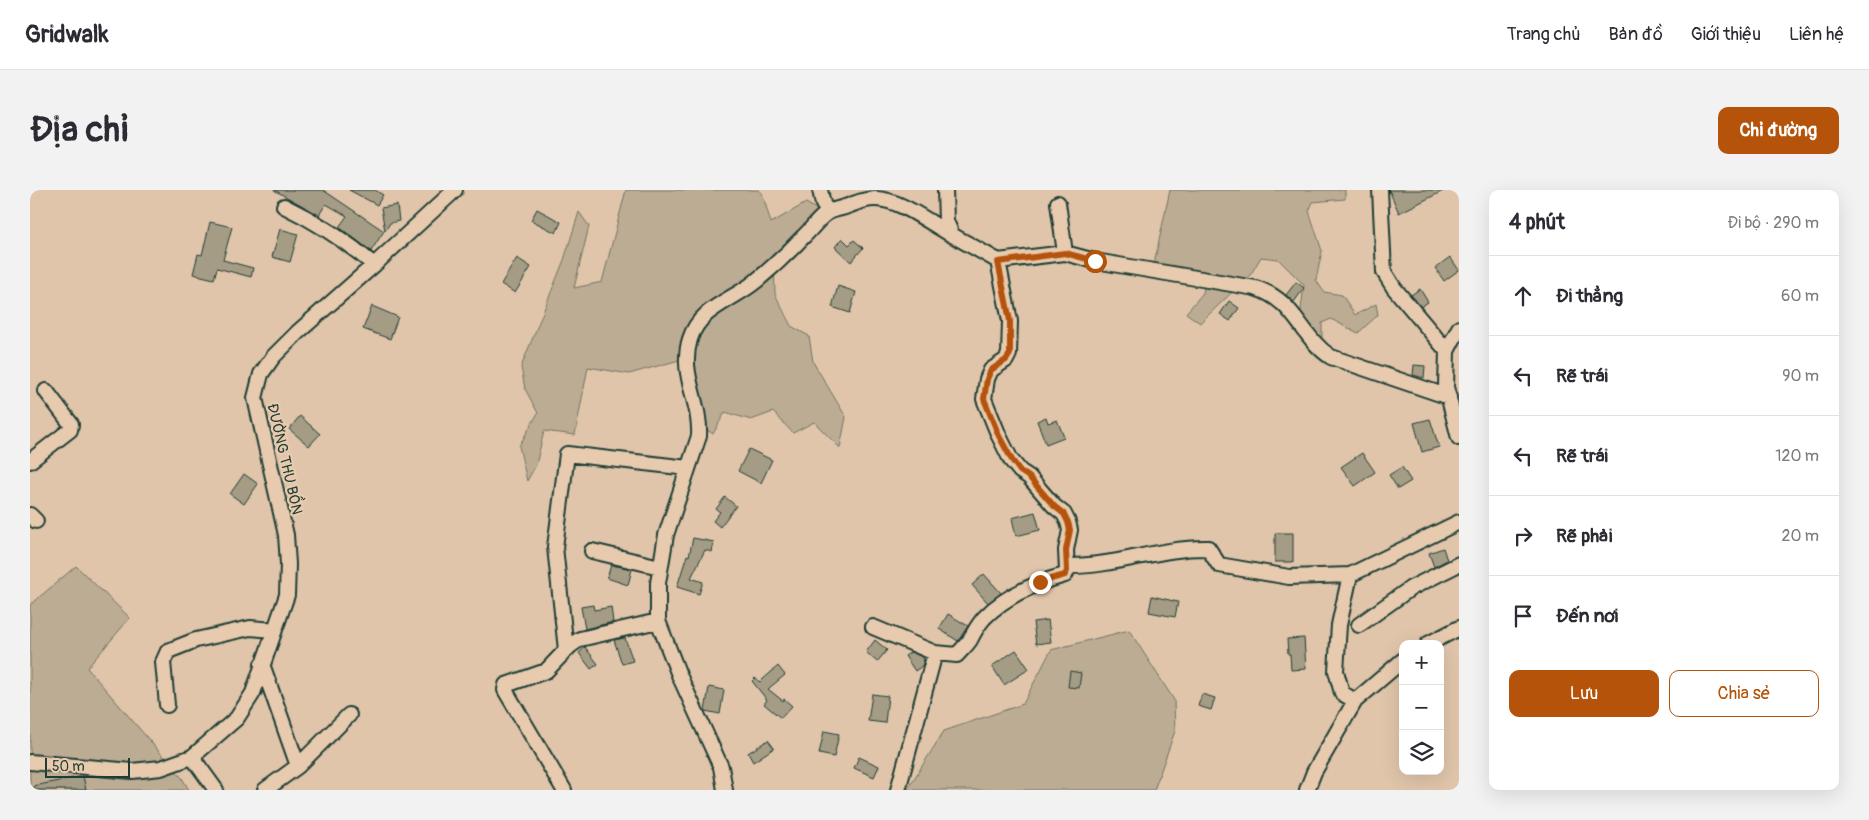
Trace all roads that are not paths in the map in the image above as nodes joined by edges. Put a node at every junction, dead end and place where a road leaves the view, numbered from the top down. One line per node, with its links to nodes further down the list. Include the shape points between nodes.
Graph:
1 (455, 190): 11 (street, ĐƯỜNG THU BỒN)
2 (820, 190): 7 (street)
3 (945, 190): 8 (street, via 946,221)
4 (1380, 190): 13 (street, via 1384,272)
5 (1058, 203): 9 (street)
6 (284, 206): 11 (street, via 316,222)
7 (828, 212): 8 (street, via 864,201 881,200 909,210); 18 (street, via 751,286 713,308 690,337 686,354 687,375 700,425)
8 (952, 235): 10 (street)
9 (1065, 253): 10 (street); 15 (street, via 1263,290 1285,304 1331,357)
10 (998, 262): 22 (street, via 1009,315 1010,354 991,370 984,399 1012,460 1068,522)
11 (374, 265): 29 (street, ĐƯỜNG THU BỒN, via 298,332 261,374 255,398 286,535 288,564 287,595)
12 (1459, 328): 13 (street)
13 (1447, 351): 15 (street)
14 (46, 391): 17 (street, via 71,424 70,430)
15 (1448, 398): 16 (street)
16 (1459, 438)
17 (30, 461)
18 (688, 468): 23 (street); 31 (street, via 567,454 555,547)
19 (1459, 522): 24 (street)
20 (592, 551): 23 (street)
21 (1459, 564): 26 (street, via 1411,588)
22 (1067, 566): 24 (street, via 1085,566 1171,550 1208,548 1219,565 1289,577); 32 (street, via 1065,575 1030,585 1002,602 985,617 957,655)
23 (660, 567): 25 (street)
24 (1350, 575): 35 (street, via 1339,625 1336,671 1342,692)
25 (658, 621): 31 (street, via 580,639); 44 (street, via 679,676 721,767)
26 (1359, 625)
27 (873, 627): 32 (street)
28 (1459, 628): 30 (street)
29 (274, 630): 34 (street, ĐƯỜNG THU BỒN); 36 (street, via 250,628 196,640 168,651 163,662)
30 (1436, 640)
31 (566, 650): 43 (street, via 546,671 506,685 505,690)
32 (935, 653): 45 (street)
33 (1399, 663): 35 (street)
34 (262, 664): 38 (street, ĐƯỜNG THU BỒN, via 253,693 237,718); 40 (street)
35 (1355, 700): 46 (street)
36 (167, 706)
37 (349, 715): 40 (street)
38 (192, 758): 39 (street, via 161,768 132,771); 41 (street)
39 (30, 762)
40 (298, 766): 42 (street)
41 (216, 790)
42 (265, 790)
43 (564, 790)
44 (725, 790)
45 (898, 790)
46 (1307, 790)

